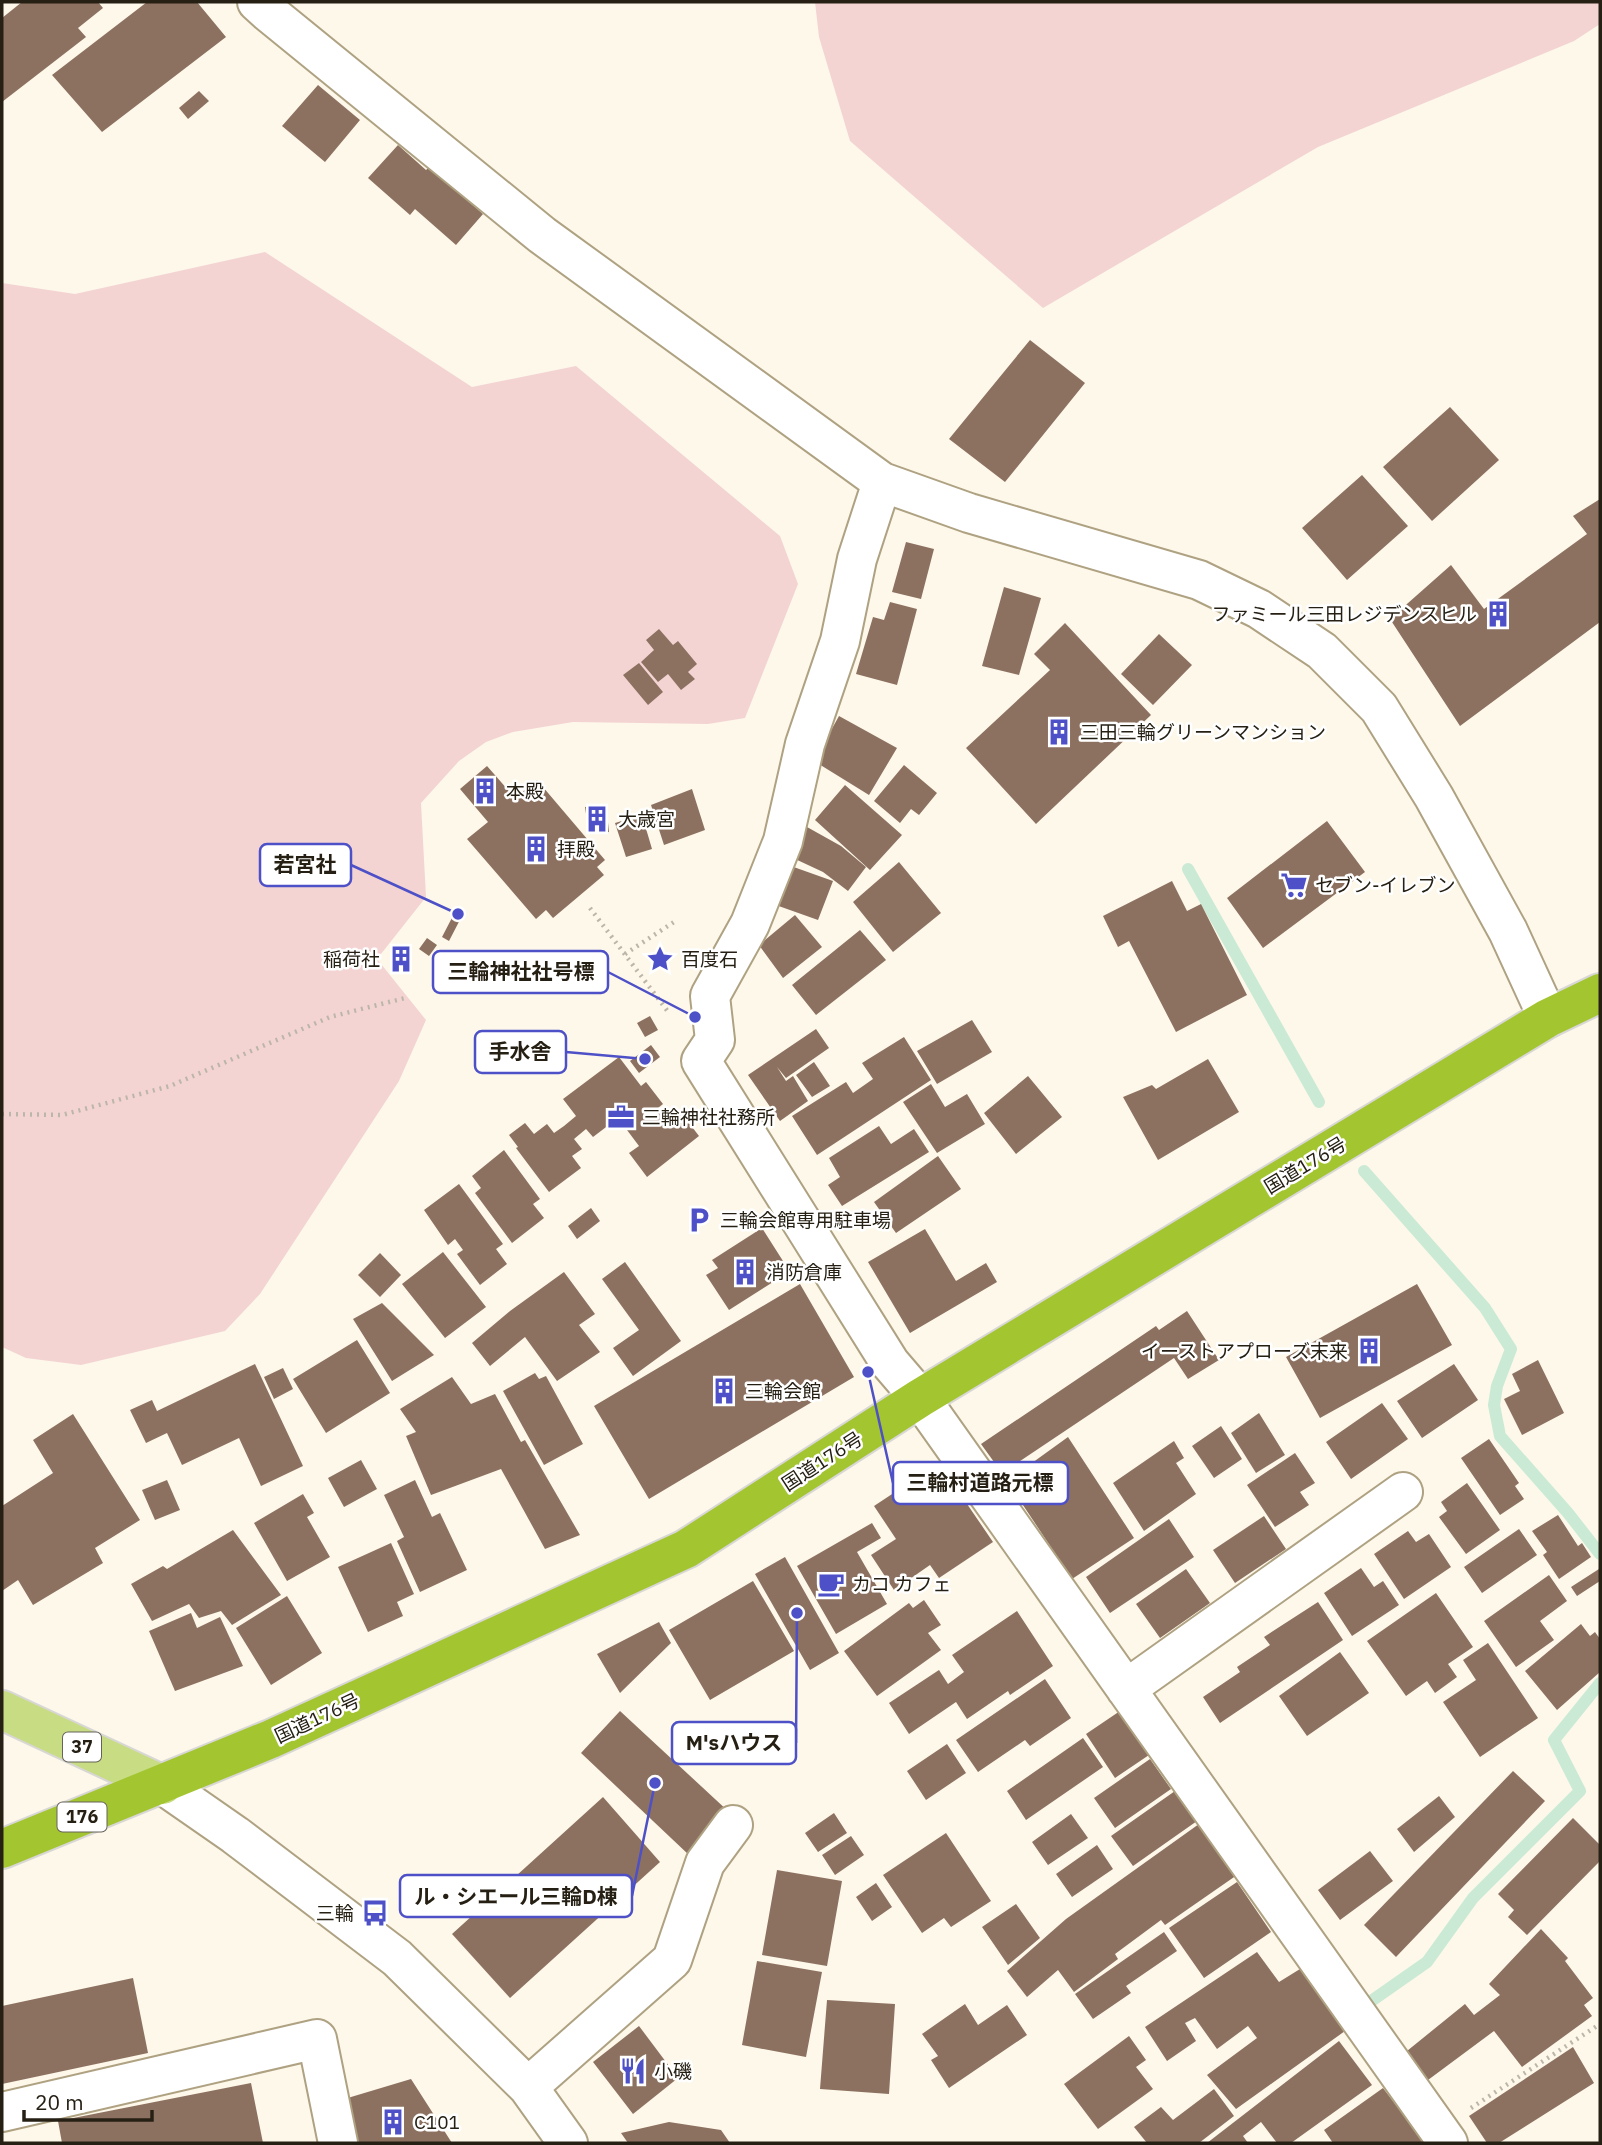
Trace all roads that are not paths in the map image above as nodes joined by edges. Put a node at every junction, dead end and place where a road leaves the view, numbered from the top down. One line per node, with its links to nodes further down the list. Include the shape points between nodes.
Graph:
1 (257, 2): 2 (street, via 542,235)
2 (882, 482): 4 (street, via 969,513 1199,580 1259,609 1322,651 1379,708 1434,797); 5 (street, via 857,559 839,641 805,744 783,841 750,924 710,996 715,1041 701,1061 890,1363)
3 (1600, 993): 4 (highway, 国道176号 / 176)
4 (1548, 1017): 5 (highway, 国道176号 / 176)
5 (920, 1398): 7 (street); 9 (highway, 国道176号 / 176, via 687,1549)
6 (1403, 1492): 7 (street)
7 (1126, 1689): 14 (street)
8 (2, 1710): 9 (main road, 37)
9 (163, 1785): 11 (highway, 国道176号 / 176); 12 (street, via 397,1958)
10 (733, 1825): 12 (street, via 705,1863 672,1960)
11 (2, 1849)
12 (528, 2087): 16 (street)
13 (6, 2122): 15 (street, via 317,2039)
14 (1443, 2137)
15 (338, 2143)
16 (568, 2143)

